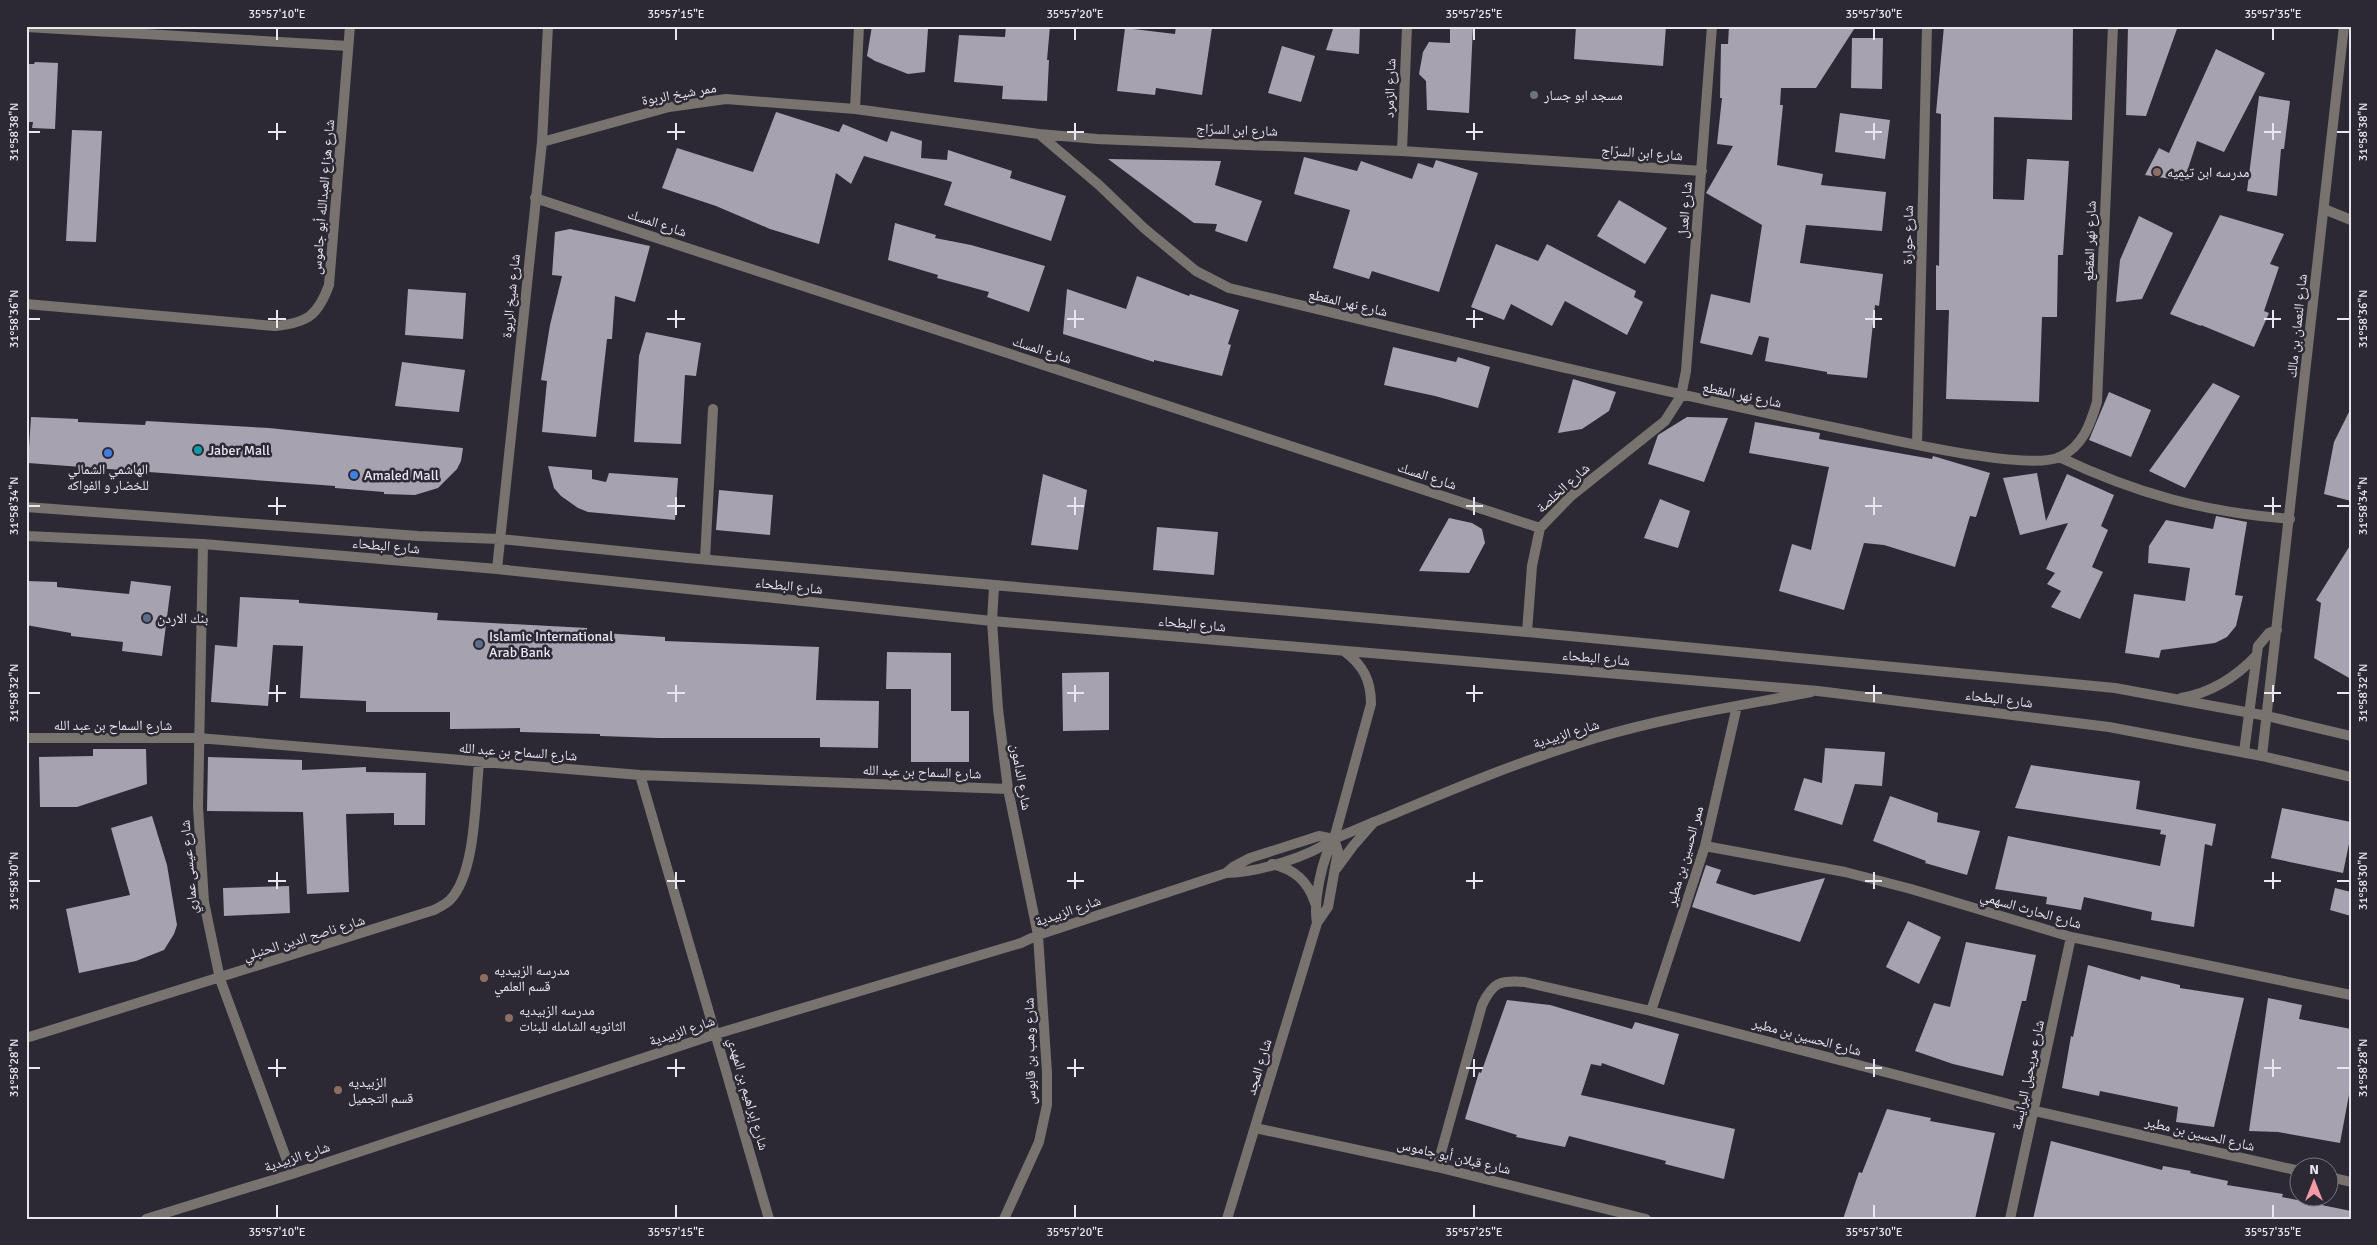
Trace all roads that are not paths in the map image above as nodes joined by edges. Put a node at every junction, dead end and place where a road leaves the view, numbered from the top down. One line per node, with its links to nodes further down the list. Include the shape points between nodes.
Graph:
1 (350, 26): 11 (street, شارع هزاع العبدالله أبو جاموس)
2 (548, 26): 14 (street, شارع شيخ الربوة)
3 (859, 26): 12 (street)
4 (1407, 26): 15 (street, شارع الزمرد)
5 (1712, 26): 16 (street, شارع العدل)
6 (1927, 26): 23 (street, شارع حوارة)
7 (2113, 26): 24 (street, شارع نهر المقطع, via 2097,402 2091,424 2081,442)
8 (2344, 26): 18 (street, شارع النعمان بن مالك)
9 (26, 27): 10 (street)
10 (155, 31): 11 (street)
11 (348, 46): 20 (street, شارع هزاع العبدالله أبو جاموس, via 330,285 313,315 295,324 275,326)
12 (855, 109): 13 (street, شارع ابن السرّاج); 14 (street, ممر شيخ الربوة, via 726,99 669,107)
13 (1039, 134): 15 (street, شارع ابن السرّاج); 21 (street, شارع نهر المقطع, via 1196,271 1229,288)
14 (542, 142): 17 (street, شارع شيخ الربوة)
15 (1402, 150): 16 (street, شارع ابن السرّاج)
16 (1702, 171): 21 (street, شارع العدل, via 1686,371)
17 (535, 198): 27 (street, شارع المسك); 29 (street, شارع شيخ الربوة)
18 (2324, 209): 19 (street); 26 (street, شارع النعمان بن مالك)
19 (2351, 220)
20 (26, 304)
21 (1681, 396): 23 (street, شارع نهر المقطع); 27 (street, شارع الخلصة, via 1666,421 1571,496)
22 (713, 409): 31 (street)
23 (1917, 445): 24 (street, شارع نهر المقطع, via 2018,461)
24 (2059, 457): 26 (street, via 2118,483 2171,501)
25 (26, 507): 29 (street, شارع البطحاء, via 418,536)
26 (2290, 519): 35 (street, شارع النعمان بن مالك)
27 (1540, 528): 36 (street, شارع الخلصة, via 1532,566)
28 (26, 536): 30 (street, شارع البطحاء)
29 (500, 538): 31 (street, شارع البطحاء); 32 (street, شارع شيخ الربوة)
30 (203, 544): 32 (street, شارع البطحاء); 46 (street, شارع عيسى عماري)
31 (705, 560): 33 (street, شارع البطحاء)
32 (497, 569): 34 (street, شارع البطحاء)
33 (994, 587): 34 (street, شارع الدامون); 36 (street, شارع البطحاء)
34 (992, 621): 37 (street, شارع البطحاء); 52 (street, شارع الدامون, via 999,725)
35 (2277, 630): 38 (street, via 2263,639); 43 (street, شارع النعمان بن مالك)
36 (1527, 632): 40 (street, شارع البطحاء, via 2115,688)
37 (1343, 650): 39 (street, شارع البطحاء); 54 (street, شارع المجد, via 1362,667 1371,691 1371,704)
38 (2257, 654): 40 (street, via 2221,684); 42 (street)
39 (1818, 691): 41 (street, شارع الزبيدية); 47 (street, شارع البطحاء, via 2109,727)
40 (2177, 699): 42 (street, شارع البطحاء)
41 (1737, 706): 53 (street, شارع الزبيدية, via 1597,738 1512,766); 55 (street, ممر الحسين بن مطير)
42 (2249, 712): 43 (street, شارع البطحاء); 47 (street)
43 (2268, 716): 44 (street, شارع البطحاء); 48 (street, شارع النعمان بن مالك)
44 (2351, 736)
45 (26, 738): 46 (street, شارع السماح بن عبد الله)
46 (198, 738): 49 (street, شارع السماح بن عبد الله); 63 (street, شارع عيسى عماري, via 203,883 210,937)
47 (2244, 752): 48 (street, شارع البطحاء)
48 (2262, 756): 51 (street, شارع البطحاء)
49 (479, 763): 50 (street, شارع السماح بن عبد الله); 63 (street, شارع ناصح الدين الحنبلي, via 469,858 463,879 449,901 415,918)
50 (640, 774): 52 (street, شارع السماح بن عبد الله); 66 (street, شارع إبراهيم بن المهدي)
51 (2351, 777)
52 (1008, 789): 61 (street, شارع الدامون)
53 (1374, 822): 54 (street, شارع الزبيدية); 57 (street)
54 (1334, 839): 56 (street, شارع الزبيدية, via 1317,849); 57 (street, شارع المجد, via 1338,846); 58 (street, شارع الزبيدية, via 1319,836 1267,852 1241,862); 59 (street, شارع المجد, via 1328,850)
55 (1705, 846): 62 (street, شارع الحارث السهمي, via 1845,872); 65 (street, ممر الحسين بن مطير)
56 (1272, 864): 58 (street, شارع الزبيدية); 59 (street, via 1284,867 1304,881)
57 (1334, 872): 60 (street, شارع المجد, via 1328,907)
58 (1226, 873): 61 (street, شارع الزبيدية)
59 (1315, 904): 60 (street, شارع المجد)
60 (1317, 923): 69 (street, شارع المجد)
61 (1038, 935): 66 (street, شارع الزبيدية, via 1022,943); 75 (street, شارع وهب بن قابوس, via 1047,1105 1039,1142)
62 (2071, 937): 64 (street, شارع الحارث السهمي); 68 (street, شارع مريحيل البرايسة)
63 (220, 978): 67 (street, شارع ناصح الدين الحنبلي); 72 (street, شارع عيسى عماري)
64 (2351, 995)
65 (1651, 1011): 68 (street, شارع الحسين بن مطير); 70 (street, شارع الحسين بن مطير, via 1525,982 1497,984 1482,1005)
66 (716, 1034): 72 (street, شارع الزبيدية); 74 (street, شارع إبراهيم بن المهدي)
67 (26, 1038)
68 (2035, 1111): 71 (street, شارع الحسين بن مطير); 78 (street, شارع مريحيل البرايسة)
69 (1254, 1128): 70 (street, شارع قبلان أبو جاموس); 76 (street, شارع المجد)
70 (1437, 1167): 77 (street, شارع قبلان أبو جاموس)
71 (2290, 1169)
72 (292, 1174): 73 (street, شارع الزبيدية)
73 (146, 1219)
74 (769, 1219)
75 (1004, 1219)
76 (1227, 1219)
77 (1646, 1219)
78 (2010, 1219)

